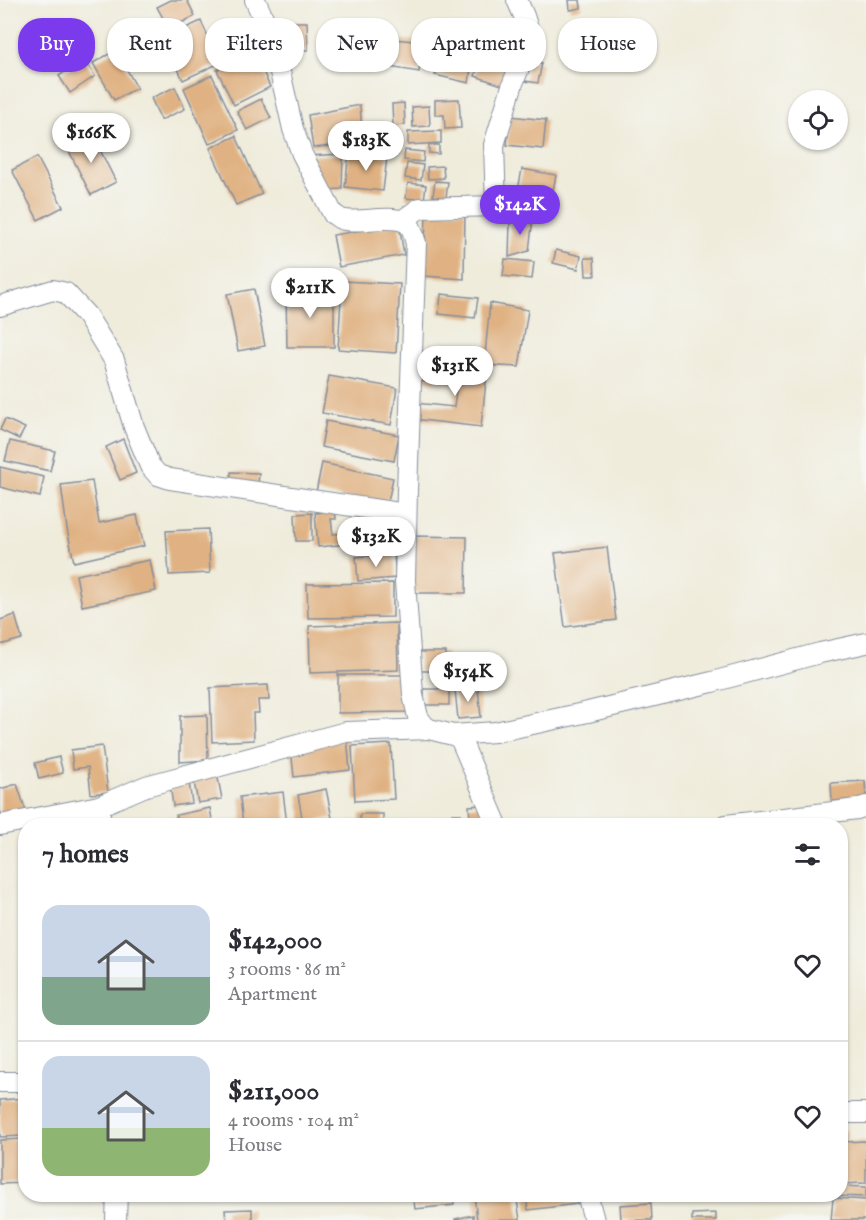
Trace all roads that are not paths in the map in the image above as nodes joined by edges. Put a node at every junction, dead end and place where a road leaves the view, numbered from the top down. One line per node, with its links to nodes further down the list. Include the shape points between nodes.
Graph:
1 (255, 0): 3 (street, via 272,37 302,154 333,214 357,221)
2 (517, 0): 3 (street, via 531,38 494,145 496,206 420,208)
3 (403, 220): 5 (street, via 416,243)
4 (0, 306): 5 (street, via 53,290 66,293 73,300 114,360 134,427 150,466 158,475)
5 (406, 514): 7 (street, via 405,581 413,695 418,717)
6 (866, 643): 8 (street, via 588,712 495,732)
7 (429, 729): 8 (street); 10 (street, via 345,732 146,786)
8 (453, 735): 12 (street, via 460,738)
9 (866, 806): 13 (street)
10 (100, 815): 11 (street)
11 (70, 818)
12 (494, 818)
13 (782, 818)
14 (18, 823): 15 (street)
15 (0, 825)
16 (0, 1082): 17 (street)
17 (18, 1082)
18 (848, 1113): 19 (street)
19 (866, 1113)
20 (117, 1202): 22 (street)
21 (589, 1202): 23 (street)
22 (116, 1220)
23 (594, 1220)

